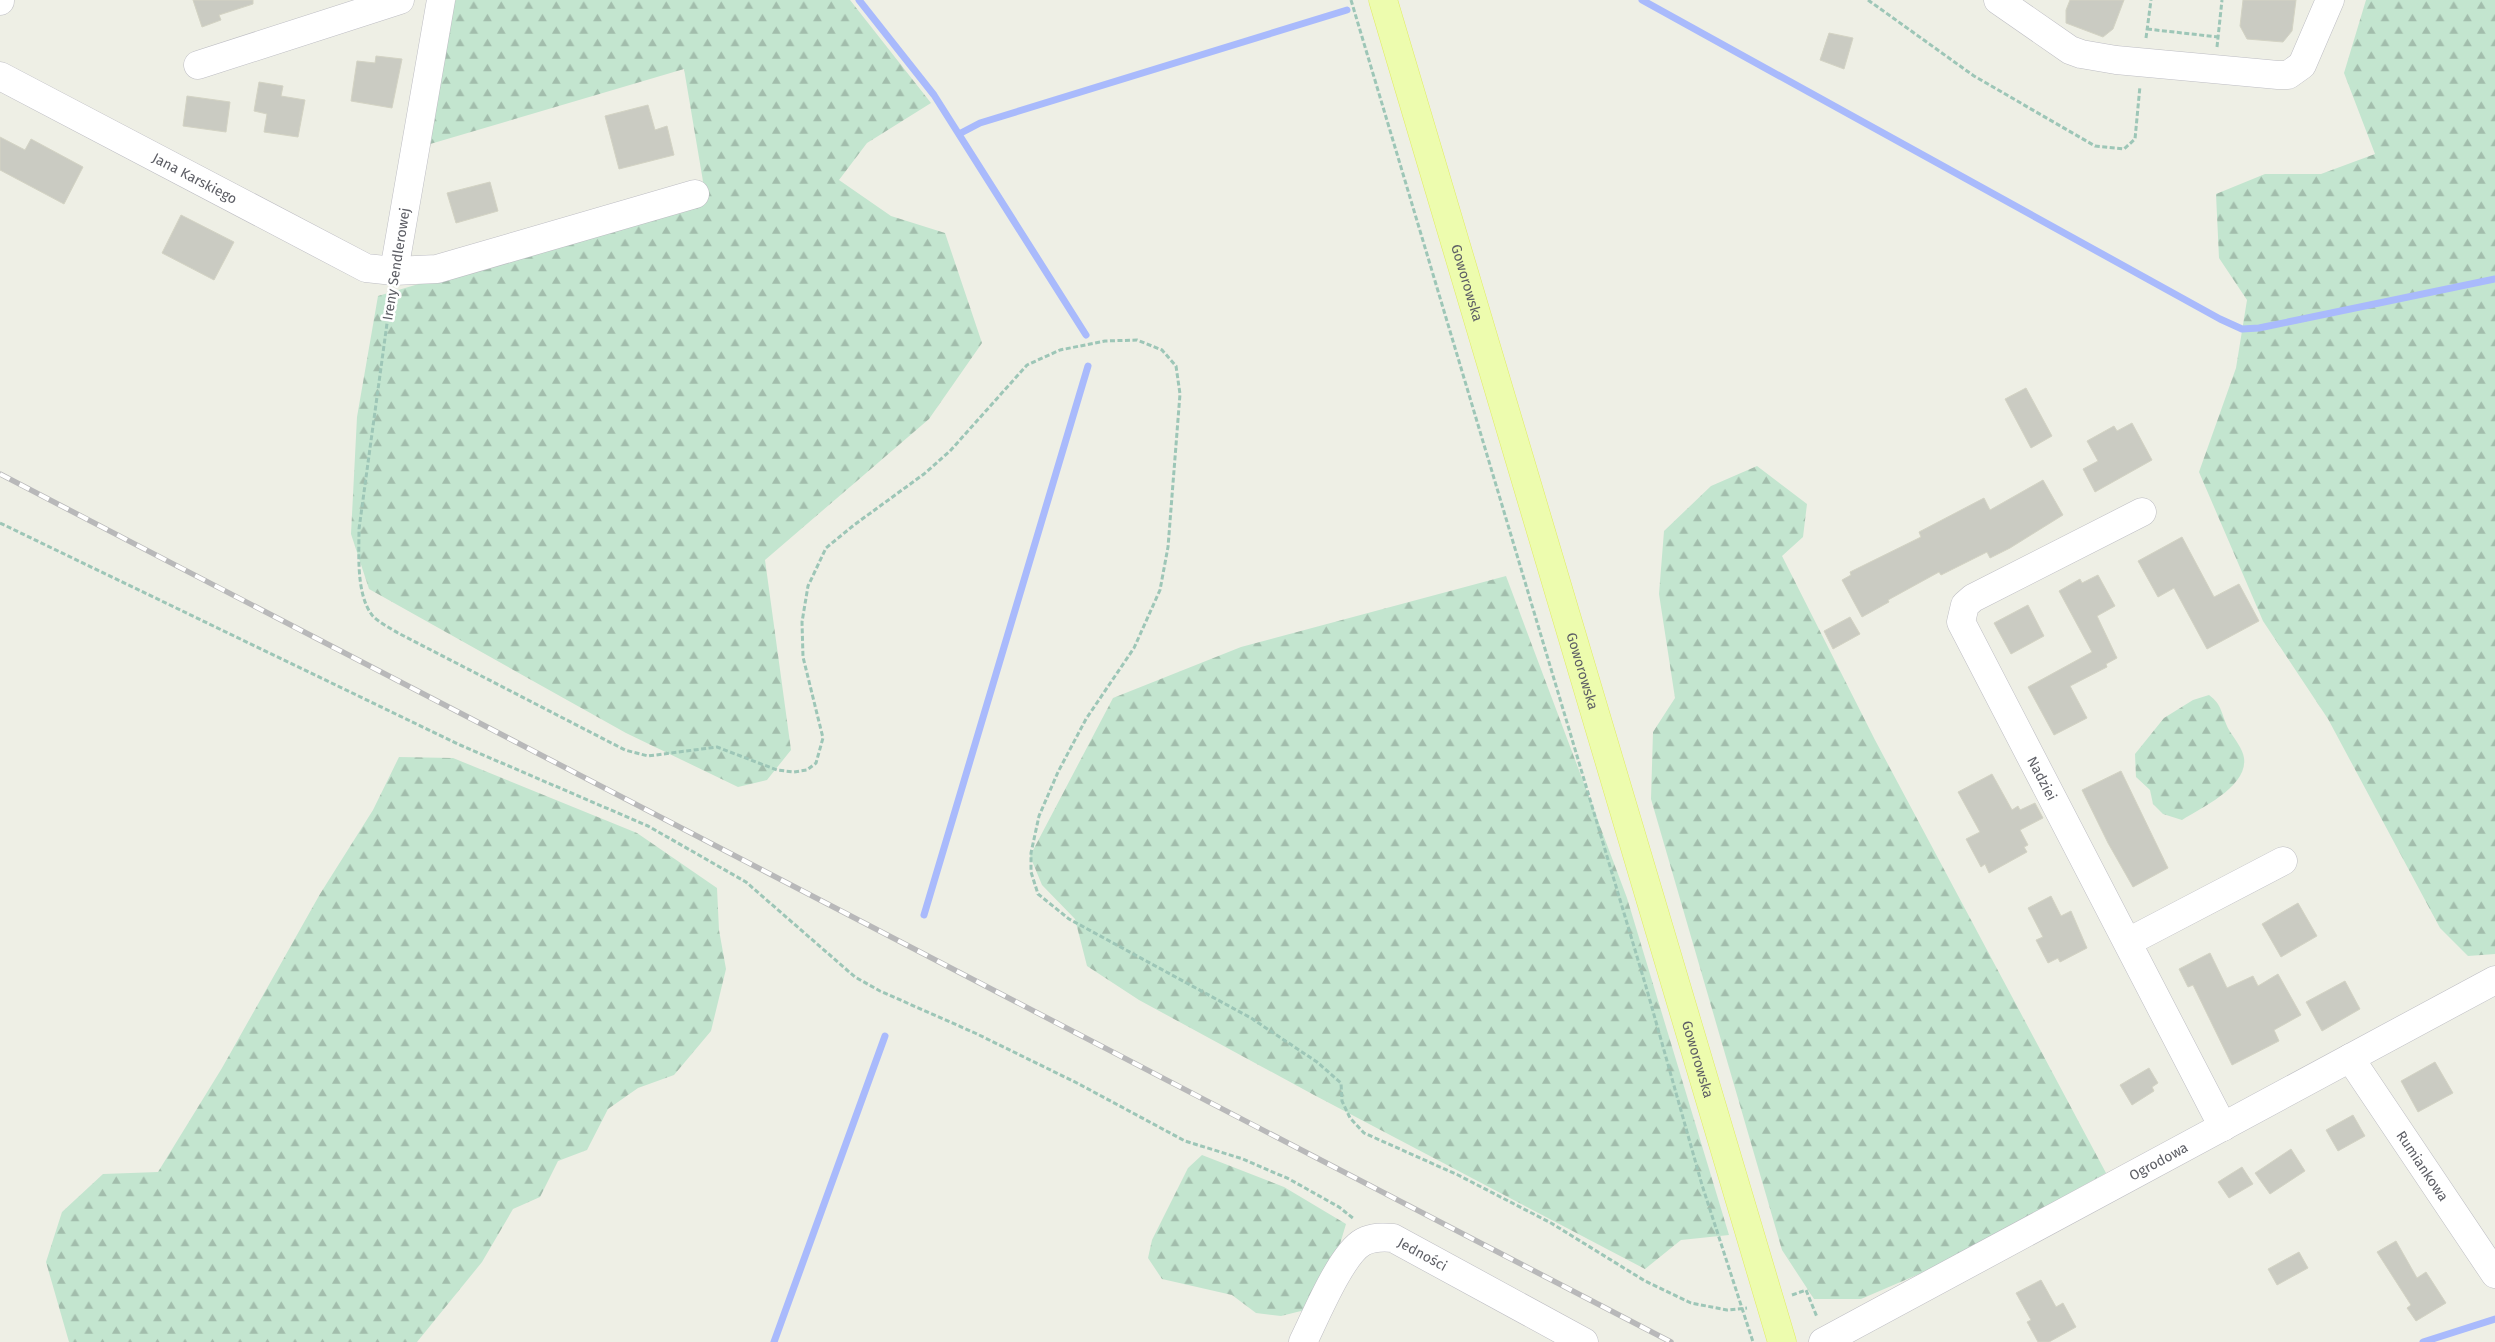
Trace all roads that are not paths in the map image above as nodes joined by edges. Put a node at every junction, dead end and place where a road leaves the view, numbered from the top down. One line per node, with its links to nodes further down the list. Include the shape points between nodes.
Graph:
1 (400, 0): 6 (street)
2 (441, 0): 9 (street, Ireny Sendlerowej)
3 (1383, 0): 19 (main road, Goworowska)
4 (1998, 0): 5 (street, via 2075,52 2116,60 2288,75 2297,71 2308,56)
5 (2330, 0)
6 (198, 65)
7 (0, 76): 9 (street, Jana Karskiego, via 366,268)
8 (695, 194): 9 (street, Jana Karskiego, via 438,269)
9 (394, 271)
10 (2142, 512): 12 (street, Nadziei, via 1973,598 1965,605 1961,622)
11 (2283, 861): 12 (street)
12 (2128, 942): 15 (street, Nadziei)
13 (2495, 980): 14 (street, Ogrodowa)
14 (2350, 1058): 15 (street, Ogrodowa); 16 (street, Rumiankowa)
15 (2223, 1127): 20 (street, Ogrodowa)
16 (2495, 1274)
17 (1303, 1342): 18 (street, Jedności, via 1347,1257 1362,1243 1376,1237 1393,1238)
18 (1584, 1342)
19 (1782, 1342)
20 (1823, 1342)

